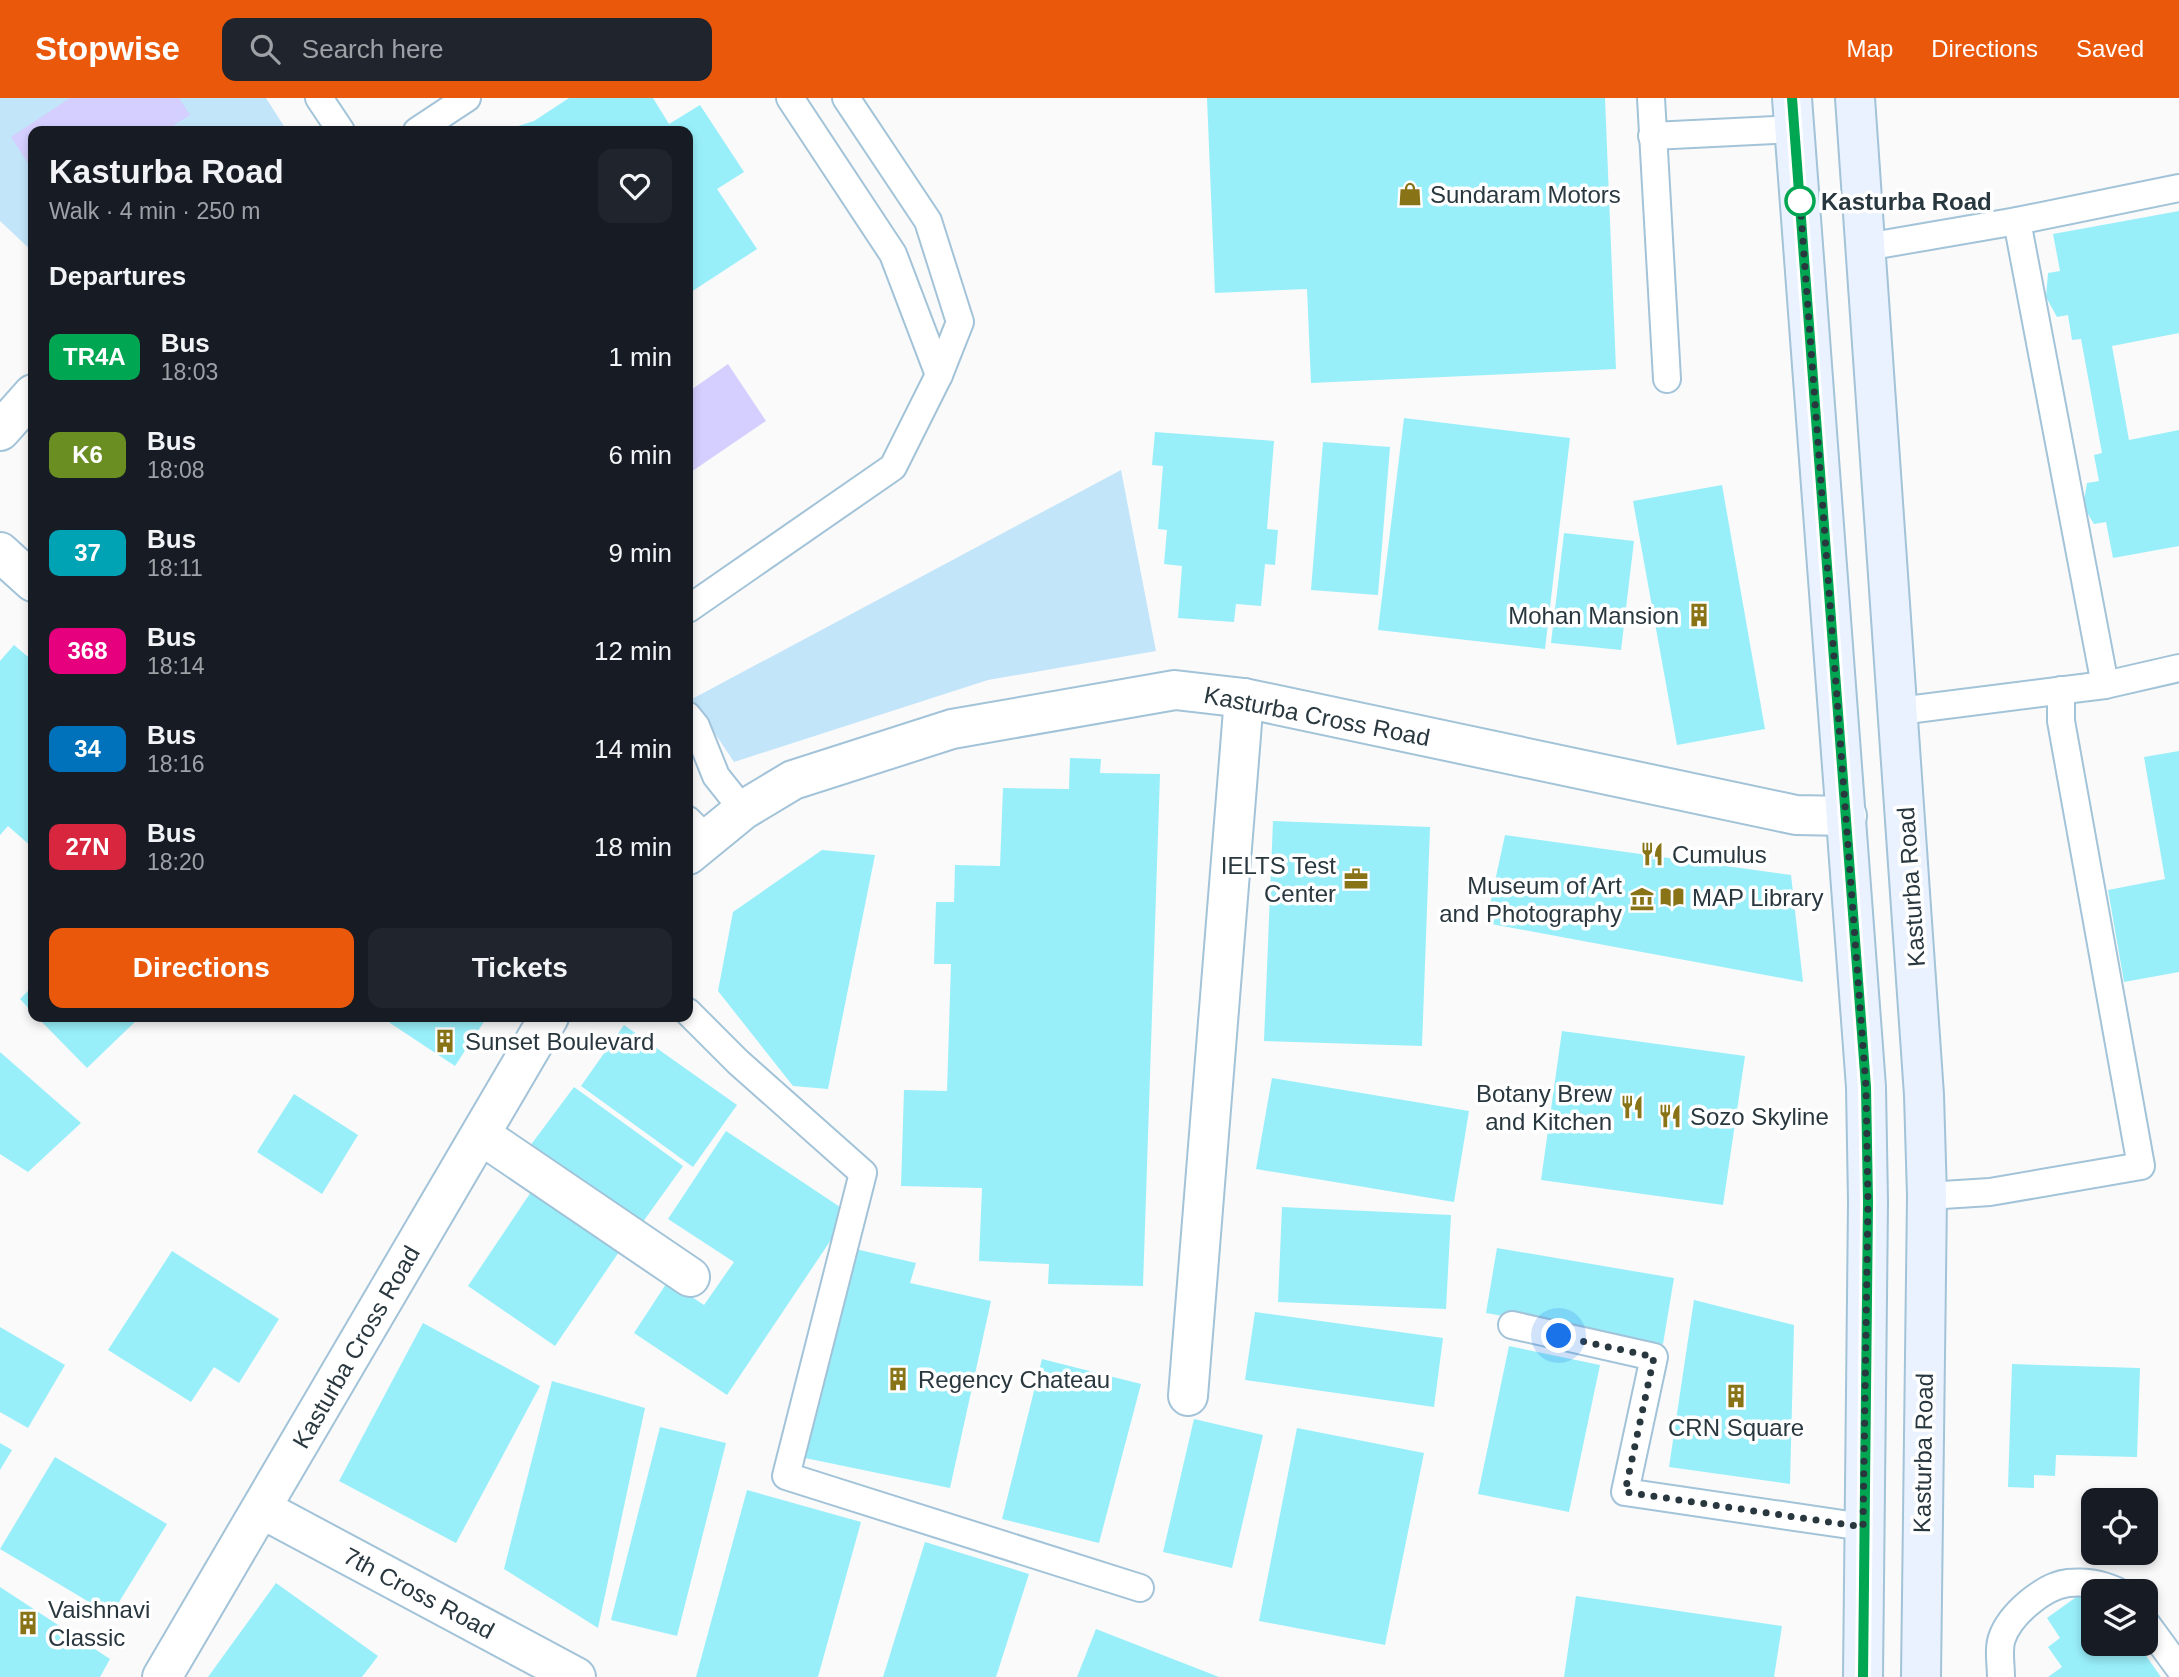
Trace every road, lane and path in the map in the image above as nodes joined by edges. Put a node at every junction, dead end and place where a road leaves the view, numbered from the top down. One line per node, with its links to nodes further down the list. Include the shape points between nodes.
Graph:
1 (319, 98): 8 (lane)
2 (467, 98): 9 (lane)
3 (790, 98): 14 (lane, via 893,254)
4 (846, 98): 14 (lane, via 928,222 960,322)
5 (1651, 98): 10 (lane)
6 (1855, 98): 13 (main road, Kasturba Road)
7 (1793, 113): 10 (lane); 28 (main road)
8 (338, 126)
9 (425, 126)
10 (1652, 136): 15 (lane)
11 (2179, 188): 12 (lane)
12 (2017, 221): 13 (lane); 22 (lane)
13 (1866, 247): 25 (main road, Kasturba Road)
14 (939, 374): 20 (lane, via 893,467)
15 (1667, 379)
16 (28, 400): 17 (street)
17 (0, 431)
18 (0, 552): 19 (street)
19 (28, 577)
20 (693, 605)
21 (2179, 668): 22 (lane)
22 (2105, 685): 23 (lane)
23 (2061, 690): 25 (lane); 33 (lane, via 2061,721 2141,1166 1990,1192)
24 (1244, 698): 27 (street, Kasturba Cross Road, via 1175,690 952,729 793,780); 28 (street, Kasturba Cross Road, via 1796,816); 36 (street)
25 (1899, 710): 33 (main road, Kasturba Road)
26 (693, 722): 27 (lane, via 716,776)
27 (743, 810): 29 (street, Kasturba Cross Road)
28 (1847, 816): 38 (main road, via 1866,1100)
29 (694, 838)
30 (693, 1017): 40 (lane, via 863,1173 786,1476)
31 (547, 1022): 32 (street, Kasturba Cross Road)
32 (481, 1135): 34 (street); 37 (street, Kasturba Cross Road)
33 (1927, 1196): 46 (main road, Kasturba Road)
34 (690, 1277)
35 (1511, 1325): 38 (lane, via 1654,1357 1625,1492)
36 (1188, 1396)
37 (262, 1509): 43 (street, Kasturba Cross Road); 44 (street, 7th Cross Road)
38 (1863, 1527): 45 (main road)
39 (2081, 1582): 47 (lane, via 2064,1583 2010,1621 2001,1641)
40 (1140, 1588)
41 (2158, 1639): 42 (lane)
42 (2179, 1668)
43 (162, 1677)
44 (576, 1677)
45 (1863, 1677)
46 (1921, 1677)
47 (2001, 1677)

